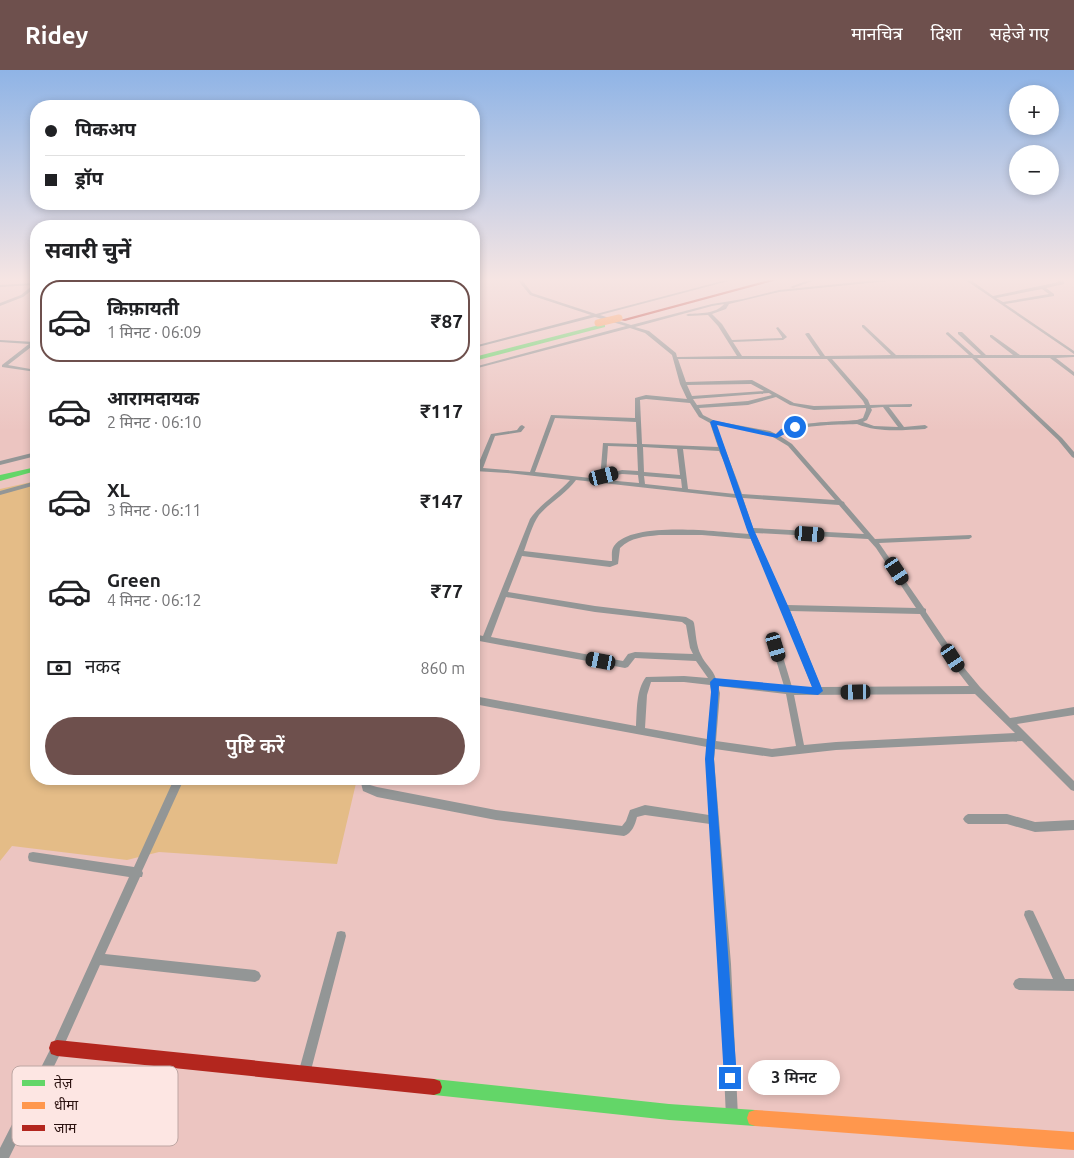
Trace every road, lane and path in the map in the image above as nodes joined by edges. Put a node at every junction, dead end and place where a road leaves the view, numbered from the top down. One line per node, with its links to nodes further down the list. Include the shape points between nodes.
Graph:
1 (556, 330): 18 (street)
2 (566, 330): 19 (main road)
3 (569, 330): 26 (main road)
4 (624, 330): 30 (street)
5 (640, 330): 28 (street, via 661,341)
6 (724, 330): 15 (street)
7 (779, 330): 15 (street, via 783,338)
8 (868, 330): 23 (street)
9 (1040, 330): 22 (street)
10 (948, 333): 20 (street)
11 (960, 333): 21 (street)
12 (806, 334): 27 (street)
13 (992, 336): 24 (street)
14 (0, 341): 16 (street)
15 (731, 341): 29 (street)
16 (30, 343)
17 (30, 345): 31 (street, via 4,366)
18 (480, 346)
19 (480, 353)
20 (972, 355): 21 (street); 23 (street); 52 (street)
21 (984, 355): 24 (street)
22 (1074, 355): 25 (street)
23 (894, 356): 27 (street)
24 (1018, 356): 25 (street)
25 (1052, 356): 32 (street)
26 (480, 357)
27 (826, 357): 29 (street); 38 (street, via 861,393)
28 (676, 358): 29 (street); 33 (street)
29 (741, 358)
30 (480, 366)
31 (30, 370)
32 (1074, 374)
33 (683, 384): 34 (street, via 748,381); 36 (street)
34 (768, 392): 35 (street); 36 (street)
35 (775, 396): 38 (street, via 792,404 814,408); 40 (street, via 748,403)
36 (690, 399): 40 (street); 41 (street, via 638,398)
37 (910, 405): 39 (street)
38 (869, 406): 39 (street); 43 (street, via 865,419)
39 (885, 406): 45 (street)
40 (694, 408): 42 (street)
41 (637, 420): 48 (street); 59 (street, via 553,416)
42 (713, 422): 47 (street); 50 (street)
43 (858, 422): 45 (street, via 872,428); 47 (street, via 795,427)
44 (522, 427): 53 (street, via 519,431 494,435)
45 (902, 428): 46 (street)
46 (925, 428)
47 (777, 436): 70 (street, via 790,445)
48 (638, 444): 49 (street); 60 (street); 64 (street, via 604,445)
49 (680, 447): 50 (street); 61 (street)
50 (721, 449): 69 (street)
51 (30, 456): 54 (street)
52 (1074, 456)
53 (480, 463)
54 (0, 464)
55 (30, 464): 58 (main road)
56 (480, 469): 59 (street)
57 (30, 470): 62 (main road)
58 (0, 472)
59 (532, 473): 63 (street)
60 (641, 474): 61 (street); 64 (street, via 622,472); 66 (street)
61 (684, 477): 67 (street)
62 (0, 478)
63 (575, 478): 64 (street); 74 (street, via 561,495 538,511)
64 (604, 479): 66 (street)
65 (30, 485): 68 (street)
66 (642, 486): 67 (street)
67 (685, 490): 69 (street)
68 (0, 493)
69 (738, 496): 70 (street); 71 (street)
70 (842, 503): 73 (street)
71 (752, 533): 73 (street); 74 (street, via 637,534 620,543 616,562 610,564); 76 (street)
72 (969, 537): 73 (street)
73 (873, 539): 77 (street)
74 (520, 553): 75 (street)
75 (504, 594): 79 (street); 81 (street, via 686,620 692,627)
76 (785, 608): 77 (street); 85 (street)
77 (924, 612): 84 (street)
78 (480, 638): 79 (street)
79 (486, 639): 81 (street, via 625,665 635,655)
80 (776, 647): 83 (street)
81 (698, 658): 82 (street)
82 (714, 682): 83 (street); 89 (street, via 649,678); 91 (street)
83 (789, 690): 85 (street); 92 (street)
84 (977, 690): 85 (street); 88 (street)
85 (818, 691)
86 (480, 701): 89 (street)
87 (1074, 711): 88 (street)
88 (1008, 722): 90 (street)
89 (640, 731): 91 (street)
90 (1023, 736): 92 (street); 95 (street)
91 (711, 744): 92 (street, via 772,753); 97 (street)
92 (801, 750)
93 (176, 785): 100 (street)
94 (365, 785): 97 (street, via 377,792 496,815 557,821 609,831 624,831 633,813 646,810)
95 (1074, 787)
96 (968, 819): 98 (street, via 1007,819 1035,827)
97 (714, 820): 110 (street)
98 (1074, 826)
99 (33, 857): 100 (street)
100 (138, 873): 103 (street)
101 (1029, 915): 106 (street)
102 (341, 936): 109 (street)
103 (98, 959): 104 (street); 107 (street)
104 (255, 976)
105 (1019, 984): 106 (street)
106 (1068, 985)
107 (58, 1048): 108 (street); 109 (main road)
108 (49, 1066)
109 (304, 1074): 110 (main road)
110 (732, 1117): 112 (main road)
111 (12, 1138): 113 (street)
112 (1074, 1141)
113 (2, 1158)

